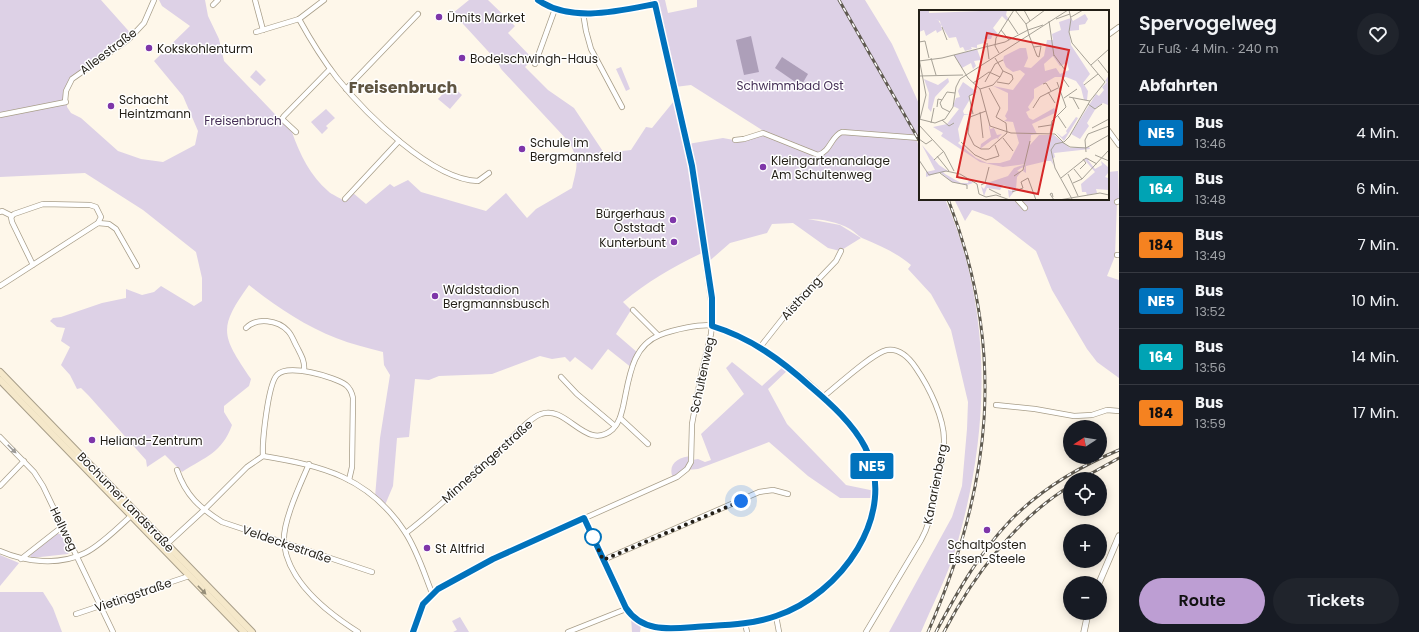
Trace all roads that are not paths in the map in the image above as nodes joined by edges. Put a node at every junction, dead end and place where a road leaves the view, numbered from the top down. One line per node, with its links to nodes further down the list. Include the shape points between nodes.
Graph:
1 (154, 0): 20 (street, Alleestraße, via 144,23 134,34 72,79 66,91 66,102)
2 (218, 0): 7 (street)
3 (255, 0): 13 (street)
4 (324, 0): 11 (street)
5 (538, 0): 8 (street)
6 (655, 1): 9 (street); 39 (street, Schultenweg, via 692,166 712,298)
7 (214, 5)
8 (555, 9): 9 (street); 16 (street)
9 (583, 13): 19 (street, via 591,49)
10 (418, 14): 18 (street)
11 (299, 19): 13 (street); 17 (street)
12 (1119, 27): 15 (street)
13 (263, 30): 14 (street)
14 (256, 32)
15 (1109, 34)
16 (535, 64)
17 (330, 69): 18 (street); 22 (street, via 282,119)
18 (346, 89): 25 (street)
19 (622, 106)
20 (0, 115)
21 (1109, 131): 26 (street)
22 (296, 132)
23 (919, 138): 24 (street, via 842,132 836,134 826,151 818,155 763,133)
24 (735, 140)
25 (399, 141): 27 (street, via 439,169 456,177 478,181); 28 (street)
26 (1119, 145)
27 (489, 173)
28 (345, 199)
29 (1018, 200): 30 (street)
30 (1025, 208)
31 (0, 212): 32 (street)
32 (12, 216): 33 (street, via 38,204 90,205 96,207 100,213); 35 (street, via 12,222)
33 (98, 223): 35 (street); 36 (street, via 109,224 116,229)
34 (841, 251): 42 (street, Aisthang, via 836,261 791,308)
35 (33, 265): 37 (street)
36 (137, 266)
37 (0, 286)
38 (633, 310): 41 (street)
39 (712, 326): 41 (street); 42 (street); 63 (street, Schultenweg, via 693,413 691,464 676,477)
40 (246, 328): 43 (street, via 250,324 266,321 283,326 289,332 302,358)
41 (658, 335): 50 (street, via 644,346 635,359)
42 (761, 346): 47 (street)
43 (304, 370): 54 (street, via 284,370 277,374 272,382 264,430); 58 (street, via 341,382 351,390 354,398 352,467)
44 (0, 372): 62 (main road, Bochumer Landstraße)
45 (561, 377): 51 (street, via 577,394)
46 (0, 380): 62 (main road, Bochumer Landstraße)
47 (824, 397): 80 (street, via 866,448 875,481 874,508 866,532 842,569 813,597); 95 (street, Kanarienberg, via 876,356 886,350 896,350 911,361 925,382 943,431 943,449 929,524 922,540)
48 (996, 405): 49 (street, via 1074,416 1092,415 1107,410)
49 (1119, 411)
50 (620, 418): 51 (street); 53 (street)
51 (616, 426): 65 (street, Minnesängerstraße, via 605,434 591,435 556,413 540,414)
52 (0, 437): 55 (street, Hellweg, one-way to 55)
53 (648, 444)
54 (263, 456): 56 (street); 61 (street, via 247,467)
55 (24, 461): 59 (street); 64 (street, Hellweg, via 43,486)
56 (309, 464): 58 (street); 67 (street, via 288,520)
57 (176, 470): 61 (street, Veldeckestraße, via 184,489 198,506)
58 (349, 480): 65 (street, via 382,502)
59 (0, 486)
60 (788, 494): 72 (street, via 773,490 759,492)
61 (205, 509): 67 (street, Veldeckestraße, via 222,522); 68 (street)
62 (134, 514): 68 (main road, Bochumer Landstraße); 70 (street, via 90,550); 74 (main road, Bochumer Landstraße)
63 (584, 518): 72 (street); 76 (street, via 493,559)
64 (63, 526): 70 (street, Hellweg); 71 (street)
65 (406, 533): 76 (street)
66 (1119, 536): 75 (street)
67 (284, 542): 73 (street, Veldeckestraße); 89 (street, via 289,560 304,586 327,610)
68 (167, 544): 88 (main road, Bochumer Landstraße)
69 (0, 550): 71 (street)
70 (78, 556): 71 (street, via 42,561); 77 (street, Hellweg)
71 (21, 559)
72 (603, 560): 78 (street)
73 (372, 572)
74 (189, 576): 77 (street, Vietingstraße); 87 (main road, Bochumer Landstraße, one-way to 87)
75 (1102, 576)
76 (432, 593): 90 (street, via 423,604)
77 (101, 606): 79 (street, Vietingstraße); 86 (street, Hellweg)
78 (626, 608): 85 (street, via 631,617 643,626); 91 (street)
79 (76, 614)
80 (776, 616): 82 (street); 94 (street)
81 (1087, 620): 96 (street)
82 (745, 623): 83 (street); 93 (street)
83 (713, 626): 84 (street); 92 (street)
84 (688, 630): 85 (street)
85 (663, 631)
86 (113, 632)
87 (244, 632)
88 (252, 632)
89 (358, 632)
90 (413, 632)
91 (568, 632)
92 (714, 632)
93 (747, 632)
94 (779, 632)
95 (866, 632)
96 (1084, 632)

